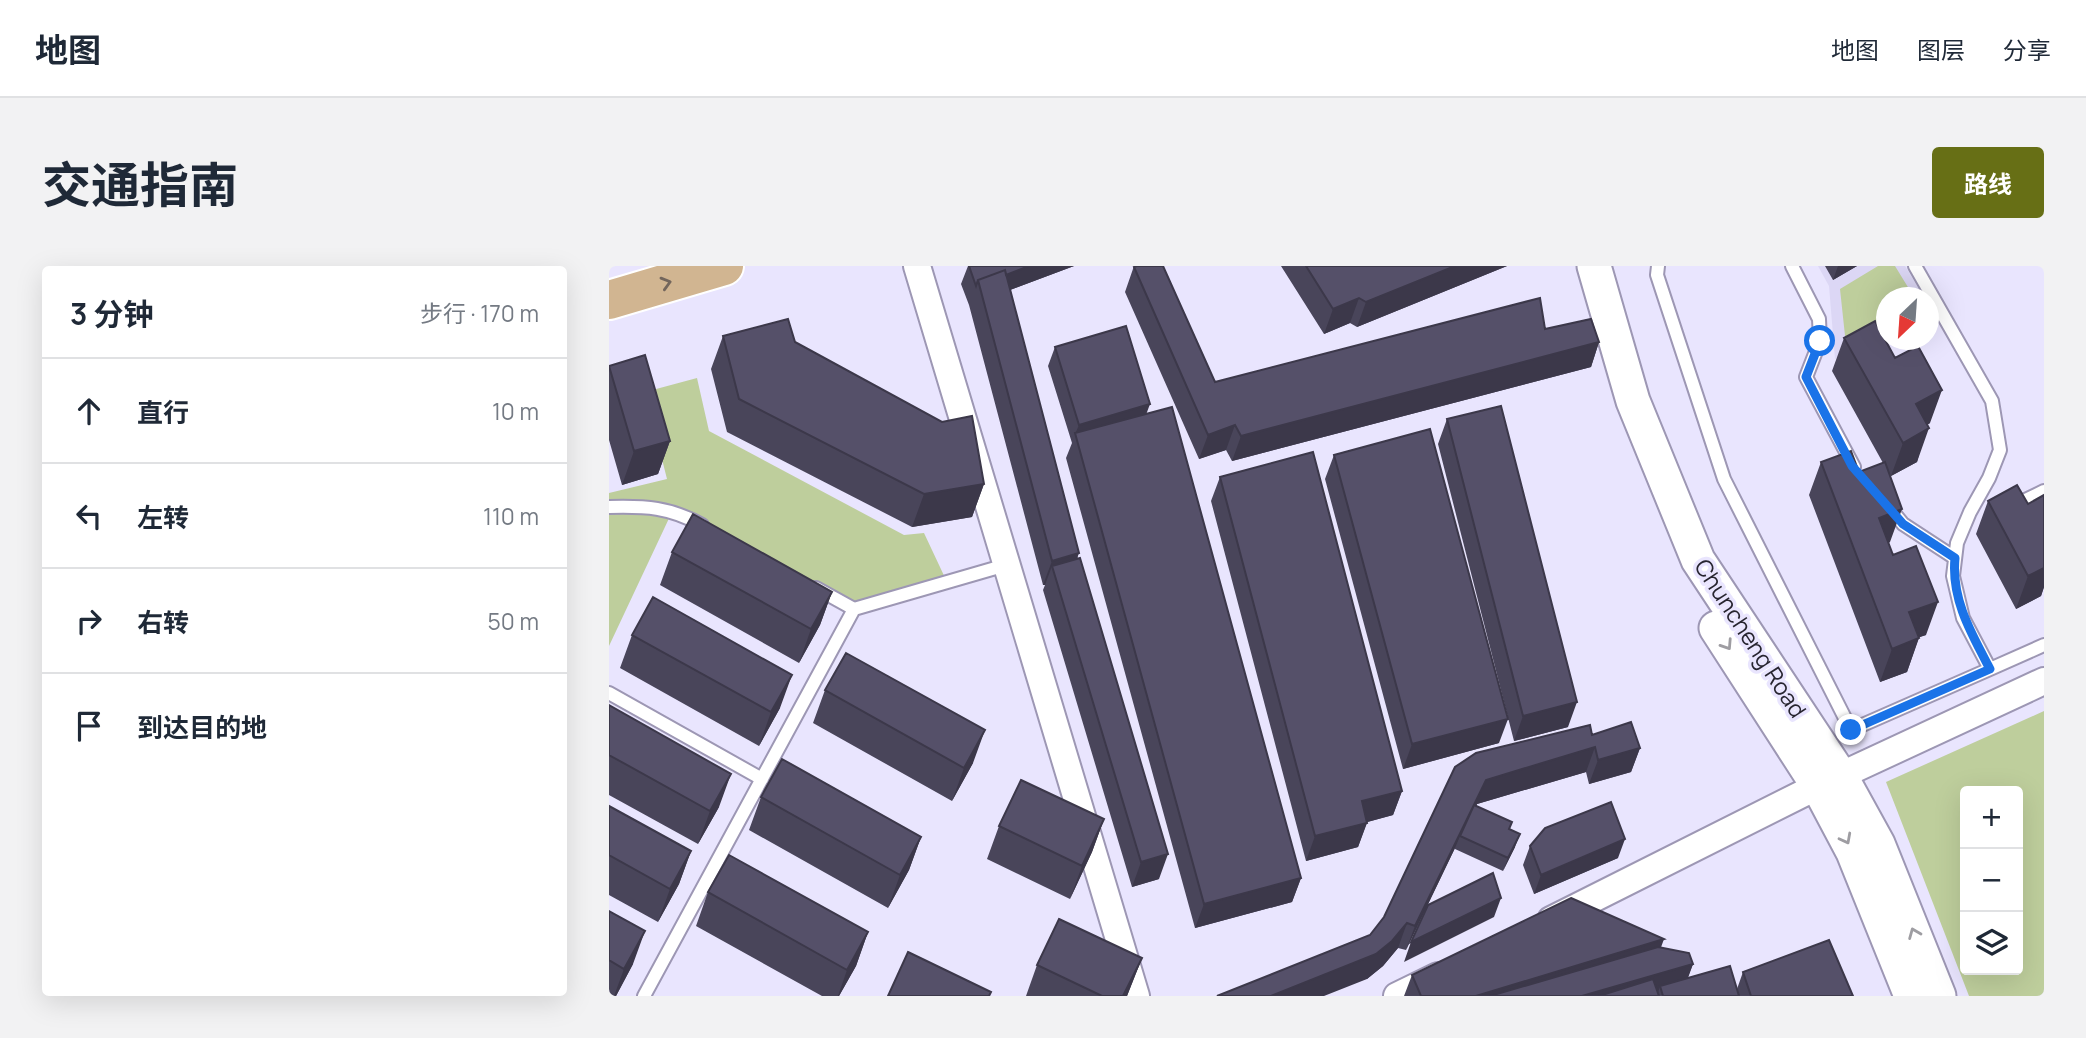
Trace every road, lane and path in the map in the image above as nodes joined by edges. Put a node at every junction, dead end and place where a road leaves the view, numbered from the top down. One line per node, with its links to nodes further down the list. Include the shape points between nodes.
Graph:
1 (723, 266): 8 (main road, one-way to 1)
2 (917, 266): 16 (street)
3 (1573, 266): 24 (street, Chuncheng Road, one-way to 24, via 1615,404 1680,572)
4 (1594, 266): 24 (street, Chuncheng Road, via 1633,401 1698,560)
5 (1658, 266): 20 (lane, via 1657,275 1724,479 1851,730)
6 (1792, 266): 9 (lane, via 1819,319 1820,341 1806,377)
7 (1915, 266): 13 (lane, via 1992,401 2000,450)
8 (609, 300)
9 (1861, 475)
10 (2044, 491): 13 (lane)
11 (1878, 495): 15 (lane, via 1903,524)
12 (609, 507): 14 (lane, via 648,506 681,513)
13 (1962, 530): 15 (lane)
14 (715, 532)
15 (1955, 558): 20 (lane, via 1953,576 1963,618)
16 (1006, 565): 18 (lane); 28 (street)
17 (807, 583): 18 (lane)
18 (854, 609): 23 (lane)
19 (2044, 645): 20 (lane)
20 (1990, 669)
21 (2044, 681): 24 (street)
22 (609, 693): 23 (lane)
23 (762, 779): 27 (lane)
24 (1829, 781): 25 (street); 30 (street, Chuncheng Road, one-way to 30); 31 (street, Chuncheng Road, one-way to 24, via 1878,844)
25 (1530, 930)
26 (1455, 968): 29 (street)
27 (644, 996)
28 (1136, 996)
29 (1397, 996)
30 (1911, 996)
31 (1939, 996)

